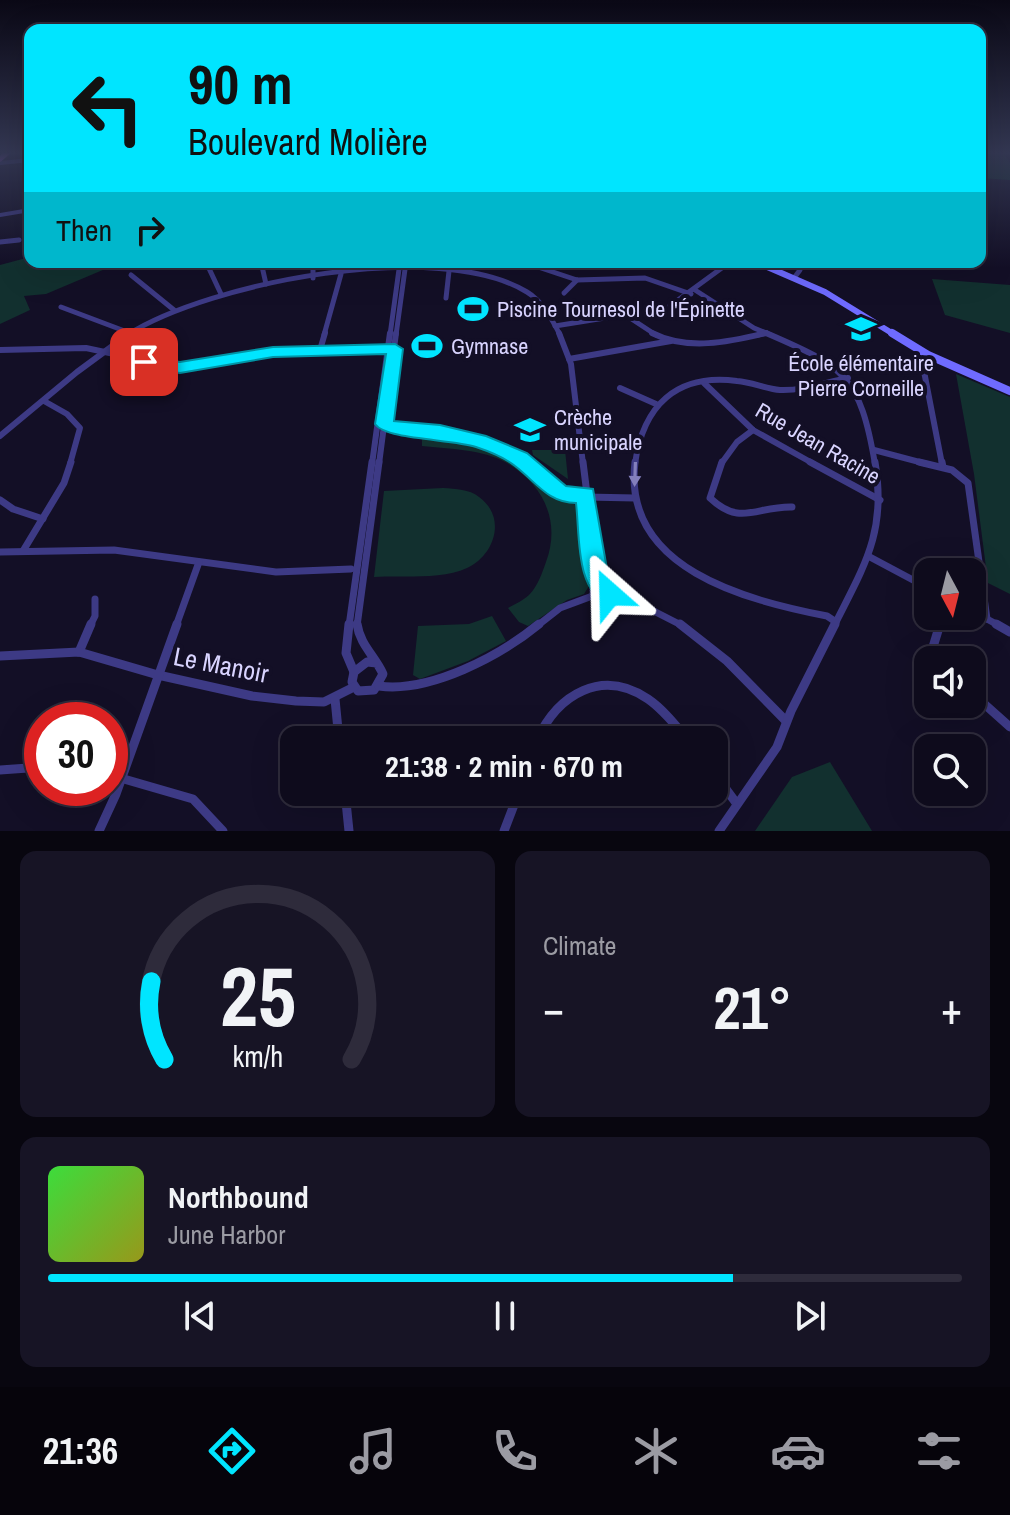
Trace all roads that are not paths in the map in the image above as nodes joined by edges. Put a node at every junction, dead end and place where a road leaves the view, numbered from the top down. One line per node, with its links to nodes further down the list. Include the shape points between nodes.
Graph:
1 (24, 211): 2 (street)
2 (0, 215)
3 (19, 240): 4 (street)
4 (0, 242)
5 (209, 268): 25 (street)
6 (262, 268): 22 (street)
7 (313, 268): 19 (street)
8 (363, 268): 16 (street)
9 (451, 268): 15 (street)
10 (540, 268): 21 (street)
11 (723, 268): 23 (street)
12 (770, 268): 20 (street)
13 (799, 268): 20 (street)
14 (402, 270): 15 (street); 16 (street); 34 (street)
15 (449, 271): 26 (street); 30 (street, via 495,278 525,291)
16 (362, 272): 17 (street)
17 (341, 274): 19 (street); 36 (street)
18 (131, 275): 28 (street)
19 (313, 278): 22 (street)
20 (794, 278): 38 (street)
21 (577, 280): 23 (street, via 645,278); 24 (street)
22 (266, 284): 25 (street)
23 (693, 292): 29 (street, via 667,308); 32 (street)
24 (564, 293)
25 (221, 294): 28 (street)
26 (446, 298)
27 (61, 307): 31 (street)
28 (174, 310): 31 (street)
29 (627, 316): 30 (street); 33 (street, via 639,328)
30 (555, 326): 39 (street)
31 (130, 333): 37 (street)
32 (766, 333): 33 (street, via 722,344); 40 (street, via 827,361)
33 (675, 340): 39 (street)
34 (392, 349): 36 (street); 46 (street)
35 (0, 350): 37 (street, via 62,346)
36 (320, 350): 37 (street, via 273,352 180,368)
37 (104, 353): 44 (street)
38 (928, 355): 43 (street); 50 (street, via 922,361)
39 (569, 359): 52 (street)
40 (848, 378): 41 (street, via 778,390 740,381); 49 (street)
41 (704, 383): 45 (street); 47 (street, Rue Jean Racine)
42 (620, 388): 45 (street)
43 (1010, 391)
44 (44, 401): 48 (street); 57 (street, via 80,428 64,483)
45 (656, 404): 53 (street, one-way to 53, via 638,434)
46 (381, 421): 51 (street, via 391,428 464,436 487,444 520,458); 73 (street, via 357,623 364,649); 74 (street, via 346,653)
47 (753, 430): 55 (street, Rue Jean Racine); 56 (street, via 730,449 710,486 710,498 719,508 742,516 778,505)
48 (0, 436)
49 (874, 450): 50 (street); 55 (street)
50 (943, 467): 68 (street, via 968,483)
51 (562, 495): 52 (street); 52 (street, via 575,502)
52 (585, 497): 53 (street); 64 (street)
53 (635, 498): 69 (street, via 657,540 685,567 736,591)
54 (0, 500): 57 (street)
55 (880, 500): 60 (street)
56 (792, 507)
57 (43, 519): 58 (street)
58 (23, 551): 59 (street); 61 (street, via 114,550)
59 (0, 552)
60 (868, 556): 63 (street); 69 (street)
61 (199, 562): 62 (street, via 276,572); 75 (street)
62 (351, 569)
63 (914, 581)
64 (598, 583): 65 (street, via 608,586); 66 (street)
65 (610, 594): 66 (street); 80 (street, via 681,622)
66 (595, 595): 76 (street, via 560,608 522,638 467,668 402,689)
67 (95, 599): 71 (street, via 95,616)
68 (987, 619): 70 (street)
69 (836, 622): 80 (street)
70 (1010, 632)
71 (79, 652): 72 (street, Le Manoir); 75 (street, Le Manoir)
72 (0, 656)
73 (377, 663): 74 (street, via 367,662); 76 (street, via 383,674)
74 (354, 672): 77 (street)
75 (158, 675): 78 (street, Le Manoir, via 252,696); 85 (street)
76 (379, 686): 77 (street, via 363,692)
77 (354, 687): 78 (street)
78 (335, 699): 81 (street)
79 (986, 706): 84 (street)
80 (786, 721): 90 (street, via 777,747)
81 (338, 726)
82 (544, 726): 83 (street, via 566,696 604,684 649,699)
83 (675, 726)
84 (1010, 727)
85 (128, 748)
86 (24, 768): 87 (street)
87 (0, 770)
88 (128, 780): 95 (street, via 193,799)
89 (728, 792): 90 (street)
90 (737, 804): 98 (street)
91 (107, 806): 94 (street)
92 (346, 806): 96 (street)
93 (514, 806): 97 (street)
94 (99, 831)
95 (223, 831)
96 (349, 831)
97 (504, 831)
98 (719, 831)

